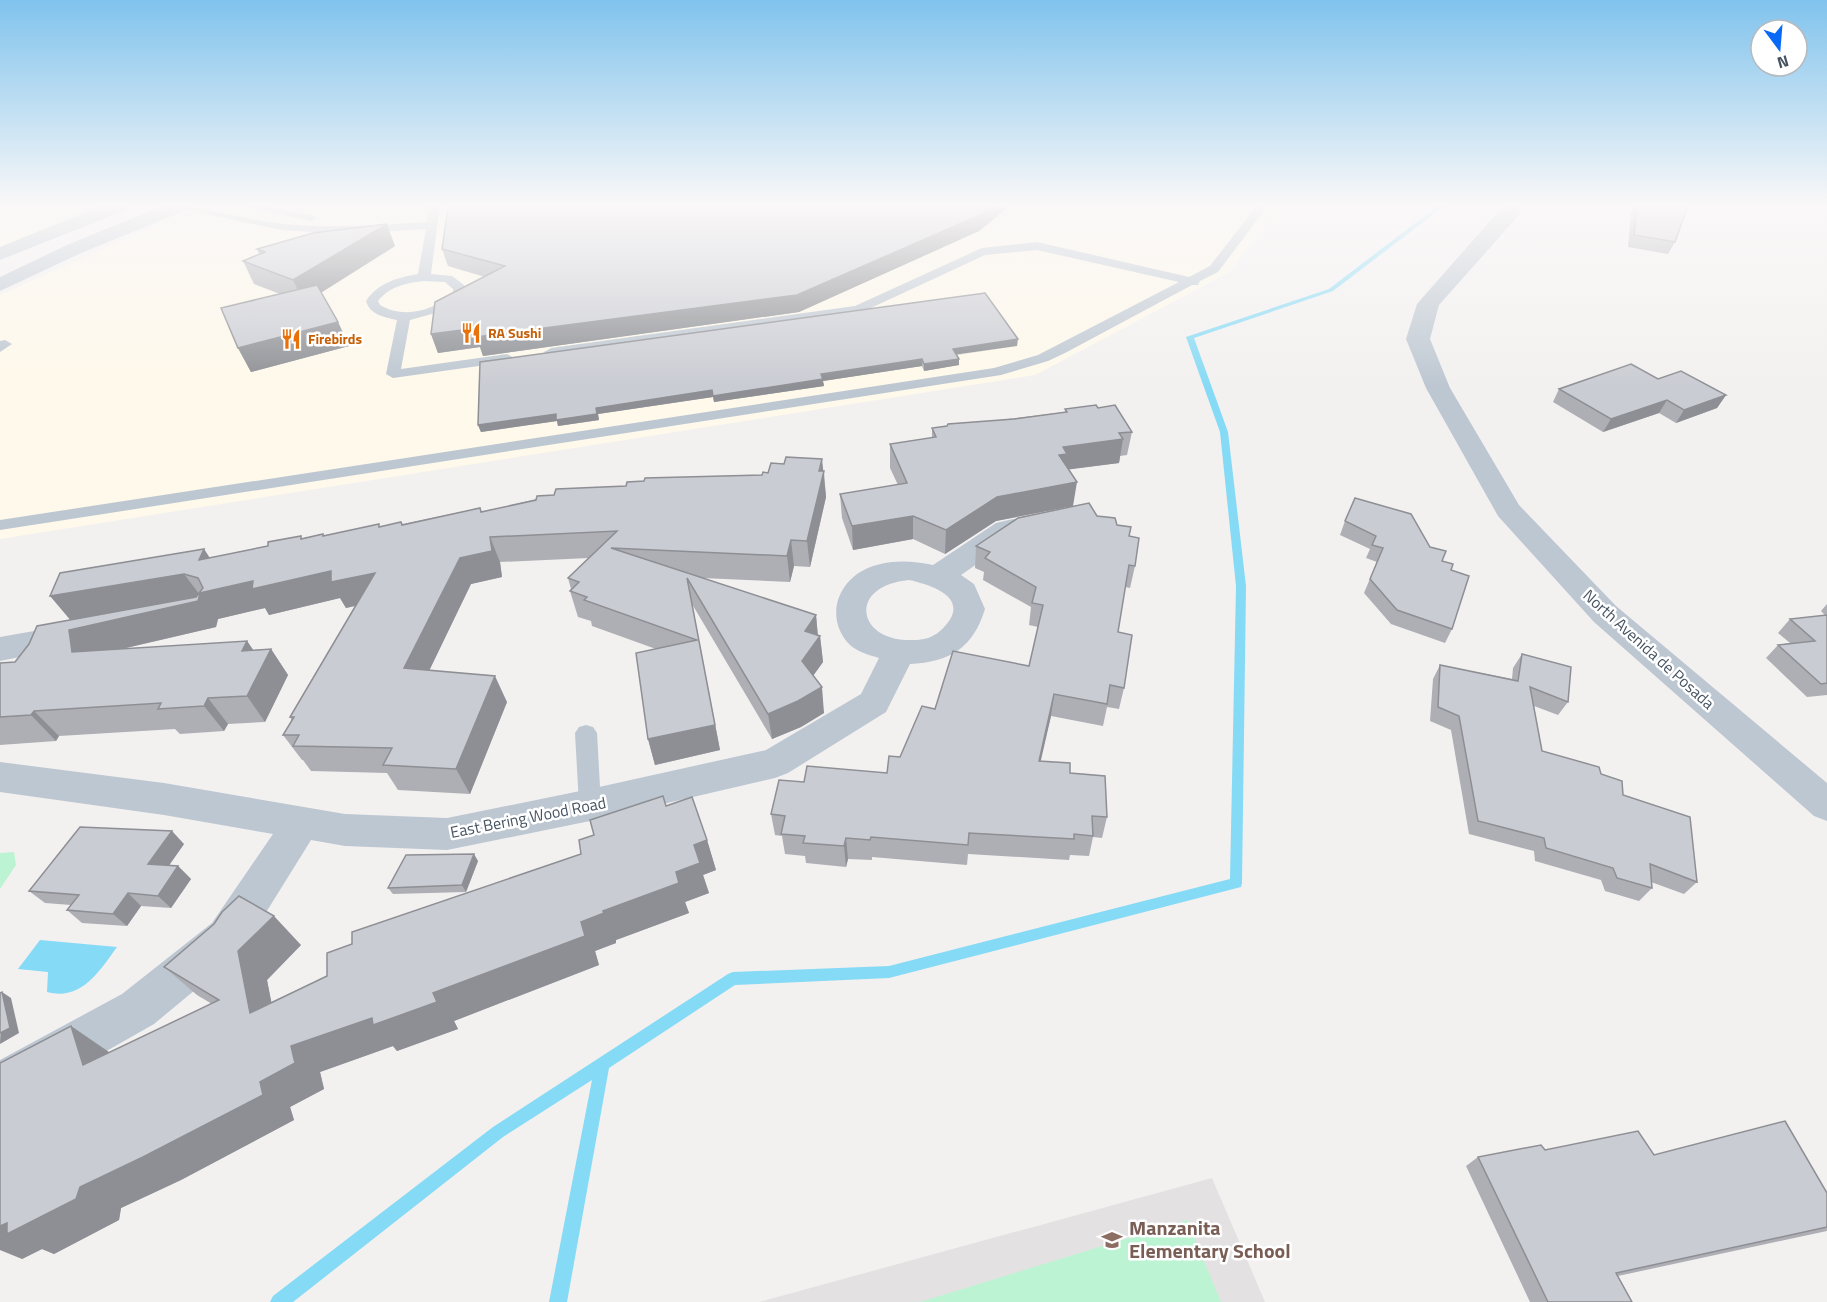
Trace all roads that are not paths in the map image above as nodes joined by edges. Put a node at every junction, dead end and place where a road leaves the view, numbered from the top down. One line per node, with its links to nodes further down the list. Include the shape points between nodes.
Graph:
1 (42, 265): 9 (street)
2 (426, 265): 7 (lane)
3 (955, 265): 10 (lane, via 858,310 393,374)
4 (1119, 265): 8 (lane)
5 (1218, 265): 8 (lane)
6 (1463, 265): 20 (street, North Avenida de Posada, via 1428,304 1418,339 1438,388 1508,510 1605,614)
7 (424, 277): 10 (lane, via 390,286 372,301 380,312); 10 (lane, via 448,279 460,288 459,294 439,309)
8 (1194, 282): 12 (lane, via 1043,358 996,372)
9 (0, 285)
10 (404, 316)
11 (1040, 523): 13 (street, via 1005,530)
12 (0, 525)
13 (940, 575): 16 (street, via 966,596 970,610 967,624 957,637 941,647); 16 (street, via 909,570 890,572 873,578 851,600 849,614 853,627 864,639 879,648)
14 (101, 631): 15 (street)
15 (0, 649)
16 (899, 652): 19 (street, East Bering Wood Road, via 874,703 775,763)
17 (586, 733): 19 (lane)
18 (0, 777): 21 (street, East Bering Wood Road, via 164,799)
19 (590, 805): 21 (street, East Bering Wood Road, via 447,834)
20 (1827, 805)
21 (301, 824): 22 (street, via 227,937 138,1009)
22 (0, 1085)

